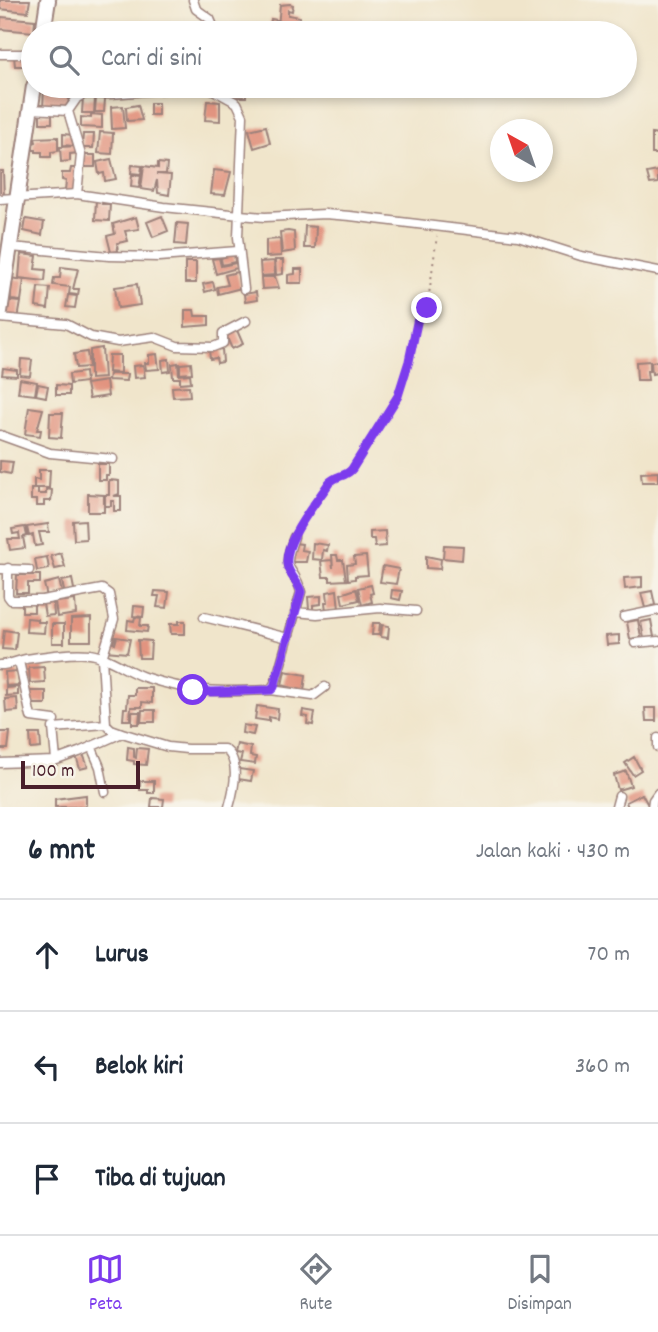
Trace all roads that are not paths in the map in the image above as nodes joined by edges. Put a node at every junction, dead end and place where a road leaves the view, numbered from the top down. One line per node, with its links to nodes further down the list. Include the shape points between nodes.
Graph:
1 (48, 0): 3 (highway)
2 (193, 0): 4 (street, via 196,9)
3 (45, 21)
4 (211, 21)
5 (0, 54): 6 (street)
6 (21, 54)
7 (32, 98): 10 (highway)
8 (77, 98): 11 (street)
9 (228, 98): 15 (street, via 241,108 243,127)
10 (31, 109): 11 (street); 13 (highway)
11 (68, 111): 12 (street, via 81,155)
12 (77, 194): 13 (street); 15 (street)
13 (17, 198): 14 (street); 16 (highway)
14 (0, 199)
15 (240, 215): 17 (street); 18 (street, via 337,215 518,236 581,256)
16 (11, 247): 17 (street, via 109,256); 19 (highway)
17 (238, 251): 20 (street)
18 (658, 271)
19 (2, 285): 21 (highway)
20 (244, 289)
21 (0, 312)
22 (0, 318): 23 (street, via 66,324 91,337 118,342 154,337 177,346 202,348 223,343 223,334)
23 (246, 321)
24 (0, 435): 25 (street, via 50,453)
25 (113, 459)
26 (294, 537): 31 (street, via 287,562 302,590)
27 (4, 568): 28 (street); 37 (street, via 11,600 106,590 114,619)
28 (29, 570)
29 (658, 610): 33 (street)
30 (416, 611): 31 (street)
31 (296, 612): 34 (street)
32 (204, 617): 34 (street)
33 (624, 617)
34 (288, 638): 41 (street)
35 (658, 641): 36 (street)
36 (635, 643)
37 (102, 658): 38 (street, via 79,654); 41 (street, via 131,672 193,690); 43 (street)
38 (19, 661): 39 (street); 42 (street, via 31,717)
39 (0, 665)
40 (325, 687): 41 (street, via 313,696)
41 (271, 690)
42 (54, 720)
43 (106, 724): 44 (street); 48 (street, via 53,728)
44 (122, 733): 46 (street); 53 (street, via 168,747 229,752 234,761)
45 (658, 738): 47 (street)
46 (91, 746): 48 (street); 50 (street)
47 (658, 747)
48 (56, 760): 49 (street)
49 (0, 762)
50 (104, 792)
51 (658, 793): 55 (street)
52 (619, 796): 54 (street)
53 (229, 807)
54 (616, 807)
55 (652, 807)

